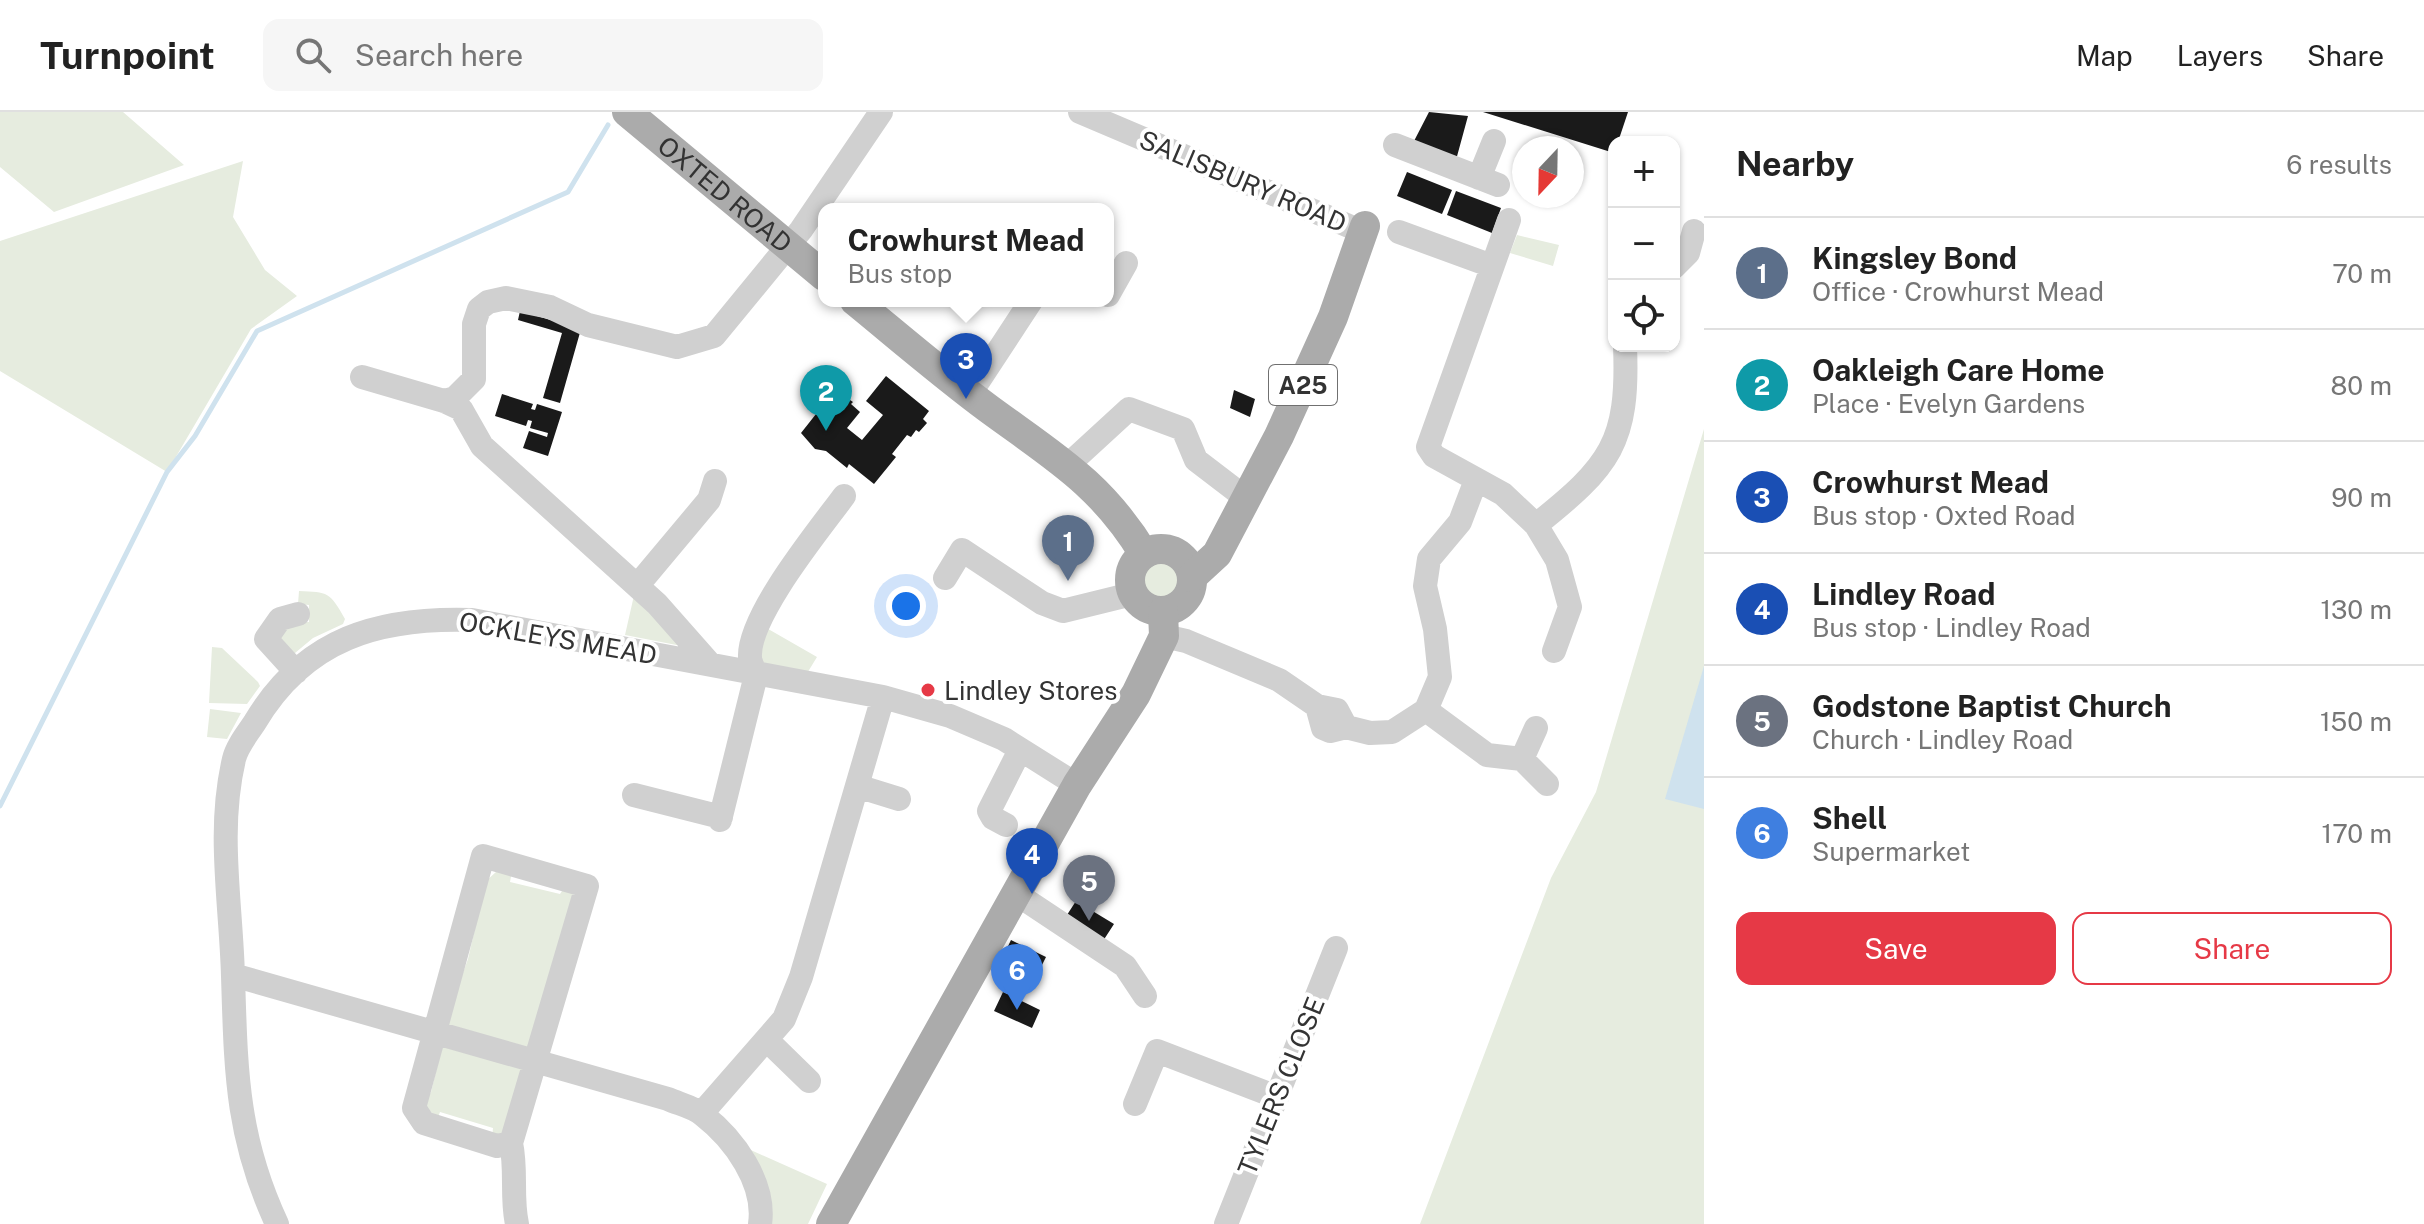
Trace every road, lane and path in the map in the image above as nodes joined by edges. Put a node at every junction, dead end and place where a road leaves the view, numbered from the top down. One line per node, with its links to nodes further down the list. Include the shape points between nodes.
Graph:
1 (627, 112): 13 (main road, OXTED ROAD)
2 (881, 112): 7 (street)
3 (1080, 112): 4 (street, SALISBURY ROAD)
4 (1123, 120): 10 (street, SALISBURY ROAD)
5 (1494, 141): 6 (street, via 1489,181)
6 (1395, 145)
7 (818, 203)
8 (818, 203): 13 (street)
9 (1509, 220): 16 (street)
10 (1364, 229): 29 (main road, A25, via 1333,317)
11 (1694, 231): 14 (street)
12 (1399, 232): 16 (street)
13 (788, 247): 17 (main road, OXTED ROAD); 24 (street, via 714,336 677,347 588,325 550,307 506,298 488,302 474,324 474,379 455,398)
14 (1680, 261)
15 (1126, 263): 18 (street)
16 (1492, 266): 26 (street, via 1428,440 1434,456)
17 (818, 271)
18 (1114, 284)
19 (862, 307): 23 (main road)
20 (1027, 307): 23 (street)
21 (1625, 352): 30 (street, via 1627,393 1617,439 1588,484)
22 (362, 377): 24 (street)
23 (970, 394): 25 (main road)
24 (444, 401): 34 (street, via 461,409 482,446)
25 (1068, 465): 29 (street, via 1129,409 1183,429 1196,460); 31 (main road, via 1114,508)
26 (1476, 480): 30 (street, via 1503,494); 43 (street, via 1460,522 1429,559 1425,586 1440,677)
27 (715, 481): 34 (street, via 709,500)
28 (844, 496): 41 (street, via 755,631 750,657)
29 (1247, 499): 32 (main road, A25, via 1217,554)
30 (1536, 525): 38 (street, via 1557,560 1570,607)
31 (1144, 554): 32 (main road, via 1164,549); 35 (main road, via 1131,570)
32 (1185, 565): 37 (main road, via 1187,598)
33 (945, 578): 35 (street, via 962,550 1042,603 1063,611)
34 (637, 586): 39 (street)
35 (1132, 594): 37 (main road)
36 (298, 614): 40 (street, via 280,619 258,643)
37 (1164, 624): 43 (street, via 1186,641 1279,680 1317,706 1323,728 1330,731 1346,727 1392,732); 48 (main road, via 1136,694)
38 (1554, 651)
39 (710, 664): 40 (street, OCKLEYS MEAD, via 472,620 421,618 344,639); 41 (street, OCKLEYS MEAD)
40 (296, 672): 55 (street, OCKLEYS MEAD, via 271,694 235,755 225,873)
41 (756, 675): 42 (street, OCKLEYS MEAD); 50 (street, via 721,819)
42 (883, 697): 45 (street, OCKLEYS MEAD, via 950,716); 49 (street)
43 (1426, 710): 46 (street, via 1487,755)
44 (1536, 728): 46 (street)
45 (1020, 750): 48 (street, OCKLEYS MEAD); 52 (street, via 989,811)
46 (1522, 759): 47 (street)
47 (1547, 784)
48 (1077, 785): 53 (main road)
49 (857, 786): 51 (street); 58 (street, via 801,977 784,1019)
50 (634, 795)
51 (899, 799)
52 (1006, 825)
53 (1015, 893): 56 (street, via 1125,966); 68 (main road)
54 (1336, 948): 61 (street, TYLERS CLOSE)
55 (233, 975): 57 (street); 65 (street, OCKLEYS MEAD, via 239,1108)
56 (1145, 996)
57 (434, 1035): 59 (street); 59 (street, via 483,856 587,886); 64 (street, via 414,1108 424,1123 497,1146)
58 (767, 1040): 60 (street); 63 (street)
59 (537, 1062): 63 (street); 64 (street)
60 (809, 1081)
61 (1277, 1097): 62 (street, via 1157,1051); 69 (street, TYLERS CLOSE)
62 (1135, 1104)
63 (702, 1113): 67 (street, via 747,1161 762,1212)
64 (511, 1143): 66 (street)
65 (277, 1224)
66 (517, 1224)
67 (760, 1224)
68 (831, 1224)
69 (1226, 1224)

